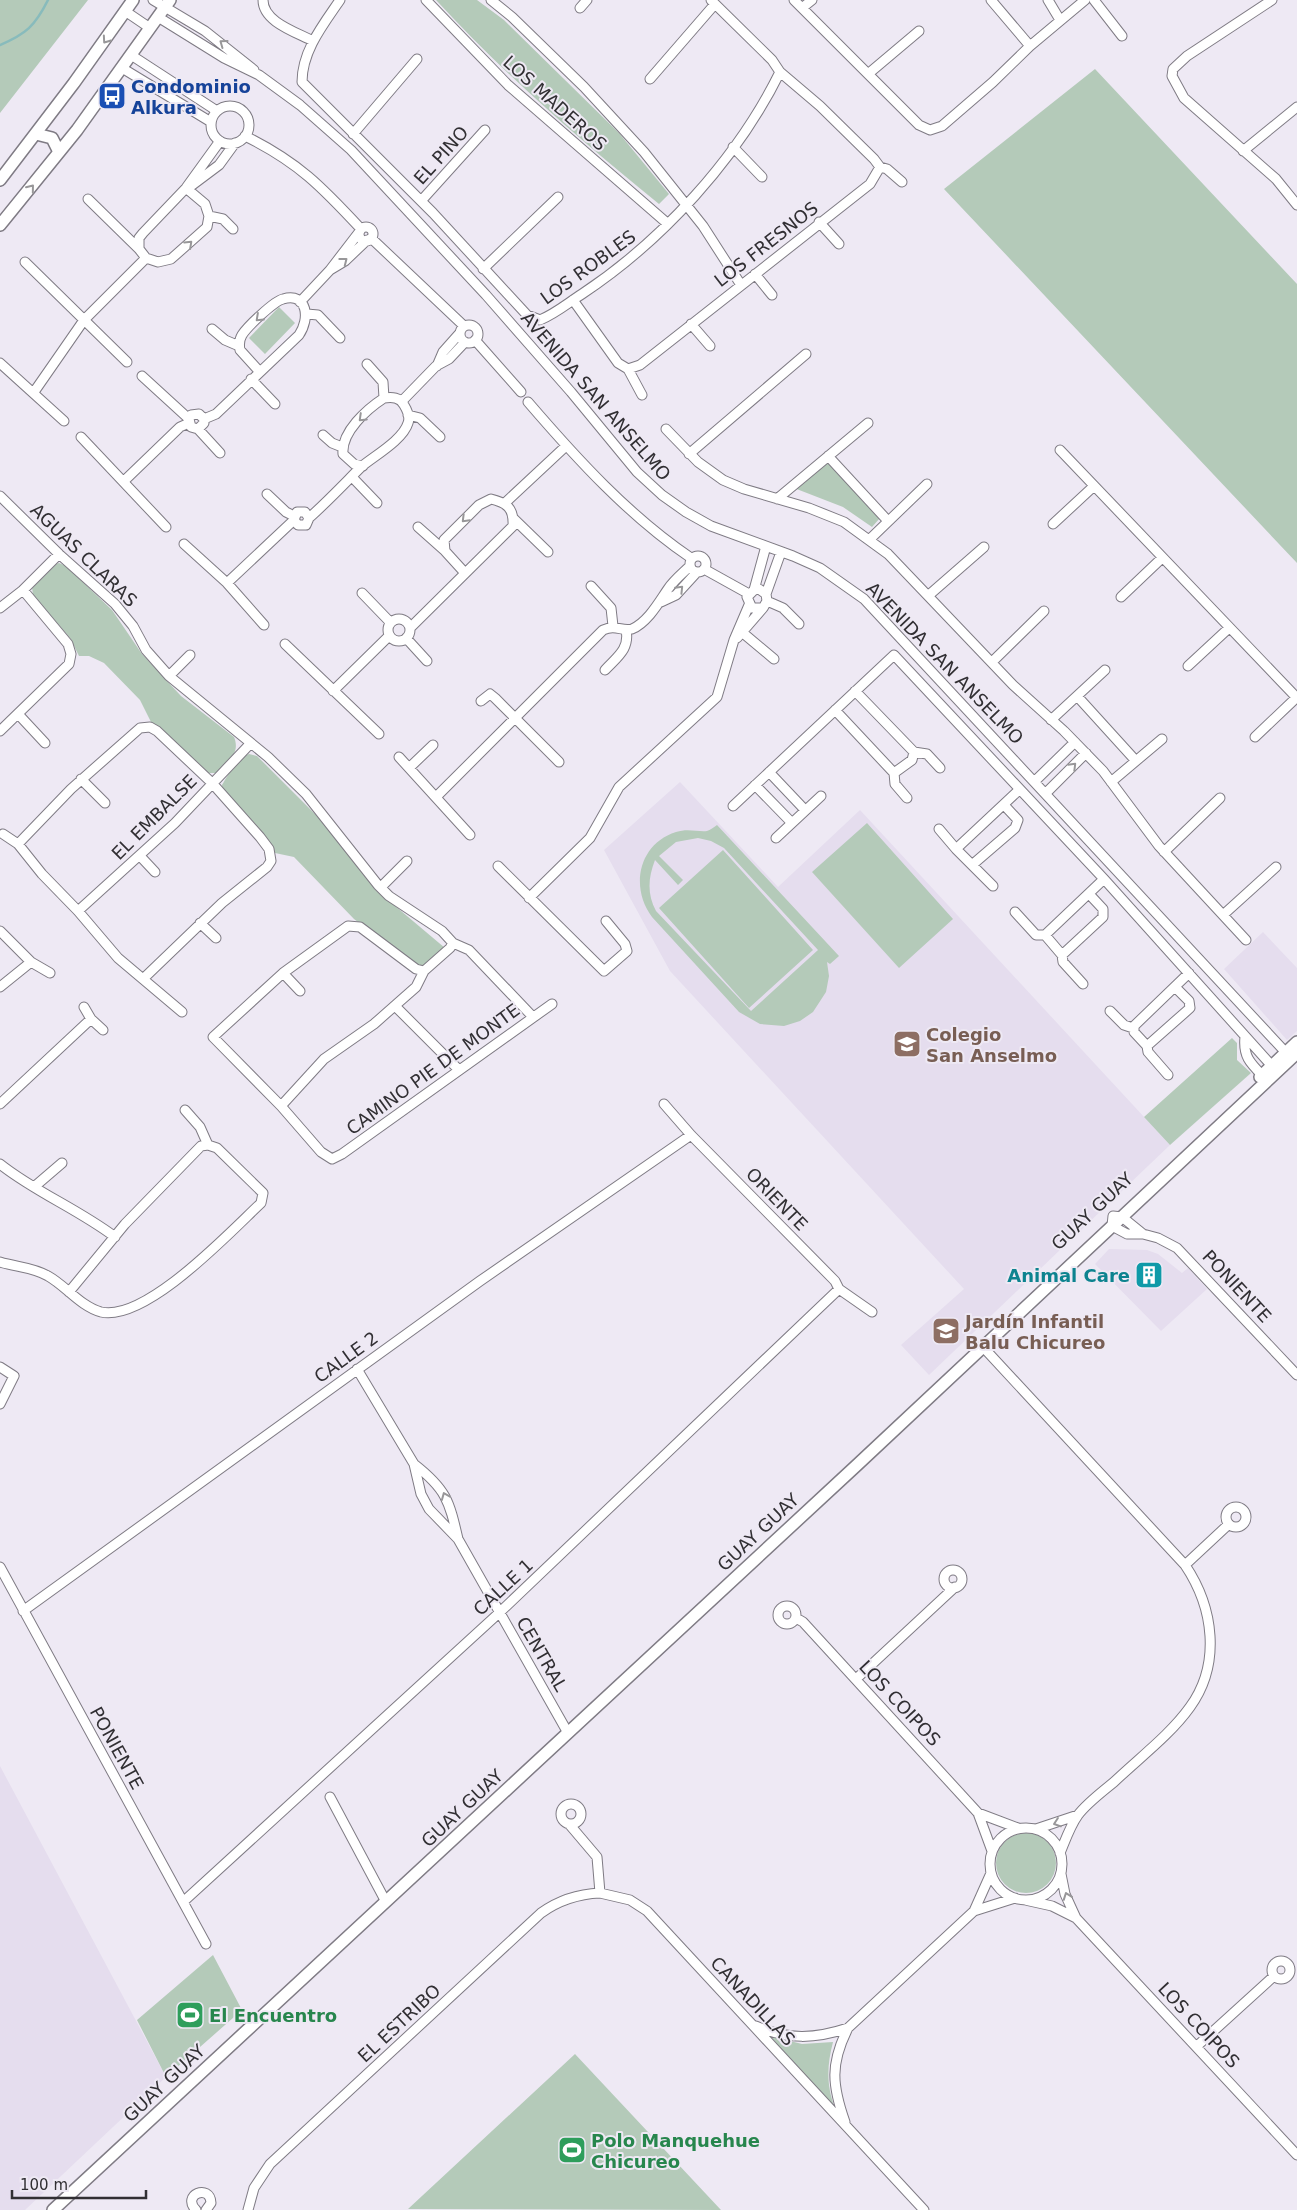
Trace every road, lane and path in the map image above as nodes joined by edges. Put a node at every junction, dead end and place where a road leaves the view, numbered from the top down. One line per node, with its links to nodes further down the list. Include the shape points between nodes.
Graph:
1 (133, 0): 19 (street)
2 (153, 0): 16 (street, AVENIDA SAN ANSELMO)
3 (263, 0): 24 (street, via 269,17)
4 (340, 0): 24 (street, LOS ROBLES)
5 (426, 0): 59 (street, LOS MADEROS, via 508,85)
6 (491, 0): 55 (street, LOS MADEROS, via 584,87 644,152)
7 (587, 0): 17 (street)
8 (794, 0): 18 (street)
9 (812, 0): 18 (street)
10 (991, 0): 25 (street)
11 (1048, 0): 20 (street)
12 (1085, 0): 20 (street)
13 (1094, 0): 23 (street)
14 (1272, 0): 45 (street, via 1187,56 1173,70 1172,76 1184,98)
15 (713, 2): 29 (street, via 772,60); 32 (street)
16 (164, 8): 21 (street); 31 (street, AVENIDA SAN ANSELMO, one-way to 16, via 222,42); 31 (street, AVENIDA SAN ANSELMO, via 224,58)
17 (580, 8)
18 (802, 8): 30 (street)
19 (126, 11): 21 (street); 39 (street, one-way to 39)
20 (1060, 20): 25 (street)
21 (150, 28): 26 (street)
22 (919, 30): 30 (street)
23 (1122, 36)
24 (313, 41): 40 (street, LOS ROBLES, via 302,69 302,82)
25 (1030, 46): 30 (street, via 993,82 942,126 934,129 919,125)
26 (131, 55): 28 (street); 33 (street)
27 (416, 59): 40 (street)
28 (122, 68): 34 (street); 46 (street)
29 (780, 72): 44 (street, LOS ROBLES); 47 (street, via 820,106)
30 (868, 74)
31 (259, 75): 135 (street, AVENIDA SAN ANSELMO, via 314,116 365,164 498,308 649,484 696,518)
32 (650, 79)
33 (170, 80): 34 (street); 36 (street)
34 (162, 92): 37 (street)
35 (1297, 107): 45 (street)
36 (217, 111): 37 (street); 41 (street, via 228,106 240,109 248,119)
37 (211, 122): 42 (street, via 213,133)
38 (485, 130): 54 (street, EL PINO)
39 (36, 134): 46 (street, via 52,138); 49 (street)
40 (353, 134): 54 (street, LOS ROBLES)
41 (245, 136): 43 (street); 62 (street, via 291,161 322,187)
42 (220, 141): 43 (street); 51 (street)
43 (235, 143): 51 (street, via 219,165)
44 (734, 147): 48 (street); 55 (street, LOS ROBLES)
45 (1243, 151): 56 (street, via 1276,179)
46 (59, 152): 60 (street, one-way to 46)
47 (880, 167): 50 (street); 58 (street, LOS FRESNOS, via 870,184)
48 (762, 177)
49 (0, 180)
50 (902, 182)
51 (186, 188): 57 (street, via 205,204); 65 (street, via 147,227 140,238)
52 (558, 197): 68 (street)
53 (88, 199): 65 (street)
54 (421, 201): 68 (street, LOS ROBLES)
55 (685, 204): 59 (street, LOS ROBLES); 71 (street, LOS MADEROS)
56 (1297, 205)
57 (209, 216): 61 (street, via 223,220); 66 (street, one-way to 57, via 164,261 177,255 207,227)
58 (819, 222): 64 (street); 70 (street, LOS FRESNOS)
59 (668, 224): 73 (street, LOS ROBLES, via 613,273)
60 (0, 225)
61 (233, 228)
62 (360, 230): 63 (street, via 370,228 373,233); 69 (street)
63 (369, 239): 69 (street, one-way to 63); 79 (street)
64 (839, 244)
65 (139, 249): 66 (street)
66 (146, 258): 76 (street)
67 (25, 262): 76 (street)
68 (483, 269): 73 (street, LOS ROBLES, via 533,319 540,320)
69 (330, 270): 74 (street)
70 (755, 274): 71 (street, LOS FRESNOS); 72 (street)
71 (741, 285): 77 (street, LOS FRESNOS)
72 (772, 296)
73 (573, 300): 90 (street, via 618,362)
74 (300, 302): 75 (street); 83 (street, one-way to 83, via 286,298 277,301 246,330)
75 (306, 314): 80 (street, via 318,315); 91 (street, via 305,327 299,335)
76 (84, 320): 86 (street); 94 (street)
77 (691, 324): 84 (street); 90 (street, LOS FRESNOS, via 640,365)
78 (212, 329): 83 (street)
79 (462, 330): 81 (street, via 470,325 475,327); 82 (street); 89 (street, via 443,352)
80 (340, 338)
81 (476, 340): 82 (street); 95 (street)
82 (465, 342): 89 (street, via 449,359)
83 (239, 346): 91 (street, via 246,359)
84 (710, 346)
85 (806, 354): 115 (street)
86 (128, 362)
87 (0, 363): 94 (street)
88 (367, 364): 97 (street, via 383,382)
89 (436, 366): 98 (street)
90 (628, 369): 96 (street)
91 (259, 371): 93 (street)
92 (142, 376): 104 (street)
93 (251, 379): 100 (street); 102 (street, via 216,414)
94 (34, 392): 103 (street)
95 (521, 392)
96 (642, 395)
97 (384, 398): 98 (street); 112 (street, one-way to 112, via 346,435)
98 (402, 401): 101 (street)
99 (528, 402): 111 (street)
100 (275, 404)
101 (408, 414): 110 (street, via 420,418); 117 (street, via 409,423 404,431)
102 (204, 419): 104 (street, via 195,413); 106 (street)
103 (64, 420)
104 (189, 421): 106 (street, via 194,429); 119 (street)
105 (868, 423): 116 (street)
106 (198, 429): 114 (street)
107 (666, 429): 115 (street)
108 (323, 435): 112 (street)
109 (81, 437): 119 (street)
110 (440, 437)
111 (566, 446): 126 (street); 142 (street, via 634,514)
112 (342, 447): 117 (street, via 347,458)
113 (1060, 450): 121 (street)
114 (220, 453)
115 (690, 454): 124 (street, via 724,480 744,490)
116 (828, 456): 124 (street); 129 (street)
117 (363, 466): 118 (street)
118 (352, 477): 125 (street); 127 (street, via 304,526 296,524)
119 (124, 481): 131 (street)
120 (927, 484): 129 (street)
121 (1094, 486): 130 (street); 141 (street)
122 (267, 494): 127 (street)
123 (0, 496): 140 (street, AGUAS CLARAS)
124 (777, 499): 133 (street, via 844,522)
125 (377, 502)
126 (506, 502): 128 (street); 137 (street, one-way to 137, via 491,498 479,505 444,540)
127 (294, 518): 144 (street)
128 (513, 518): 138 (street); 143 (street, via 513,526)
129 (888, 522): 133 (street)
130 (1053, 524)
131 (166, 527)
132 (418, 527): 137 (street)
133 (870, 539): 149 (street)
134 (184, 544): 144 (street)
135 (766, 546): 139 (street, AVENIDA SAN ANSELMO); 147 (street)
136 (984, 547): 149 (street)
137 (445, 551): 143 (street)
138 (548, 552)
139 (781, 552): 151 (street); 202 (street, AVENIDA SAN ANSELMO, via 831,575 864,599)
140 (59, 554): 146 (street); 174 (street, AGUAS CLARAS, via 115,604 134,626 146,650)
141 (1162, 558): 150 (street); 160 (street)
142 (695, 566): 147 (street); 161 (street, via 669,588 638,626)
143 (466, 573): 159 (street)
144 (228, 583): 157 (street)
145 (590, 586): 158 (street, via 611,608)
146 (23, 590): 153 (street); 181 (street, via 68,644 72,659)
147 (751, 592): 151 (street, via 759,589); 152 (street)
148 (362, 593): 155 (street)
149 (929, 595): 170 (street)
150 (1121, 596)
151 (765, 601): 152 (street, via 755,609); 156 (street, via 783,608); 162 (street)
152 (749, 605): 165 (street)
153 (0, 608)
154 (1044, 611): 170 (street)
155 (390, 622): 159 (street, via 400,619); 163 (street)
156 (799, 624)
157 (264, 625)
158 (613, 626): 161 (street); 182 (street, via 603,630)
159 (410, 628): 164 (street)
160 (1229, 628): 171 (street); 178 (street)
161 (626, 630): 172 (street, via 628,638 624,650)
162 (743, 633): 165 (street); 168 (street)
163 (389, 636): 164 (street, via 396,641); 175 (street)
164 (406, 638): 169 (street)
165 (734, 640): 234 (street, via 717,697 619,787 590,838)
166 (285, 644): 175 (street)
167 (190, 655): 174 (street)
168 (774, 660)
169 (427, 661)
170 (992, 662): 183 (street)
171 (1188, 666)
172 (605, 670)
173 (1105, 670): 177 (street)
174 (169, 676): 190 (street, AGUAS CLARAS)
175 (333, 691): 185 (street)
176 (856, 691): 180 (street); 192 (street); 206 (street, via 894,655)
177 (1077, 696): 183 (street); 195 (street)
178 (1297, 698): 186 (street)
179 (480, 701): 182 (street, via 490,694)
180 (835, 710): 199 (street); 200 (street)
181 (18, 714): 184 (street); 189 (street)
182 (515, 718): 196 (street); 209 (street)
183 (1051, 720): 188 (street)
184 (0, 731)
185 (379, 734)
186 (1255, 737)
187 (1162, 738): 195 (street)
188 (1074, 742): 193 (street); 202 (street)
189 (45, 743)
190 (250, 744): 204 (street, EL EMBALSE); 232 (street, AGUAS CLARAS, via 306,794)
191 (433, 744): 197 (street)
192 (914, 752): 198 (street, via 927,754); 200 (street, via 912,760)
193 (1086, 753): 203 (street); 207 (street, one-way to 193)
194 (398, 757): 197 (street)
195 (1136, 761): 203 (street)
196 (559, 762)
197 (409, 768): 209 (street)
198 (940, 768)
199 (769, 772): 205 (street); 215 (street)
200 (894, 773): 210 (street, via 895,784)
201 (81, 779): 204 (street, via 133,732 145,727 157,731); 212 (street); 221 (street)
202 (1034, 781): 207 (street, AVENIDA SAN ANSELMO)
203 (1111, 782): 223 (street)
204 (212, 783): 224 (street, EL EMBALSE); 239 (street, via 268,846 271,858 267,867)
205 (756, 785): 214 (street); 216 (street)
206 (1019, 790): 213 (street); 230 (street)
207 (1046, 793): 268 (street, AVENIDA SAN ANSELMO)
208 (821, 796): 215 (street)
209 (436, 797): 219 (street)
210 (907, 798)
211 (1220, 798): 223 (street)
212 (105, 803)
213 (1004, 805): 222 (street); 226 (street, via 1018,820 1015,828)
214 (733, 806)
215 (805, 810): 216 (street)
216 (792, 823): 220 (street)
217 (939, 829): 222 (street)
218 (3, 834): 221 (street)
219 (470, 835)
220 (776, 838)
221 (18, 844): 235 (street)
222 (956, 849): 226 (street)
223 (1164, 852): 237 (street)
224 (140, 856): 229 (street); 235 (street, EL EMBALSE)
225 (407, 862): 232 (street)
226 (972, 865): 231 (street)
227 (498, 866): 234 (street)
228 (1276, 867): 237 (street)
229 (154, 872)
230 (1104, 880): 233 (street); 250 (street)
231 (993, 886)
232 (381, 888): 244 (street, AGUAS CLARAS, via 442,931)
233 (1089, 894): 241 (street); 245 (street, via 1102,909 1103,917)
234 (529, 898): 238 (street, via 604,971 627,951)
235 (78, 911): 251 (street, via 118,958)
236 (1015, 912): 241 (street, via 1036,935)
237 (1223, 915): 243 (street)
238 (606, 921)
239 (200, 924): 242 (street); 251 (street)
240 (0, 931): 246 (street)
241 (1045, 936): 245 (street)
242 (216, 938)
243 (1246, 940)
244 (453, 943): 247 (street); 261 (street, AGUAS CLARAS, via 470,952)
245 (1062, 955): 252 (street, via 1063,962)
246 (30, 962): 248 (street); 253 (street)
247 (424, 971): 249 (street, via 416,969 360,927 353,926 344,928); 257 (street, via 416,987)
248 (50, 973)
249 (284, 973): 255 (street); 275 (street, via 213,1037)
250 (1189, 973): 254 (street); 265 (street)
251 (144, 978): 260 (street)
252 (1083, 984)
253 (0, 987)
254 (1175, 987): 263 (street); 267 (street, via 1189,1001 1190,1008)
255 (300, 990)
256 (552, 1004): 261 (street, CAMINO PIE DE MONTE)
257 (395, 1006): 270 (street); 275 (street, via 324,1059)
258 (84, 1007): 262 (street)
259 (1110, 1011): 263 (street, via 1124,1025)
260 (182, 1012)
261 (533, 1017): 270 (street, CAMINO PIE DE MONTE)
262 (91, 1019): 264 (street); 273 (street)
263 (1133, 1028): 267 (street)
264 (103, 1030)
265 (1245, 1038): 269 (street); 272 (street, via 1243,1050 1246,1057)
266 (1297, 1042): 268 (street, GUAY GUAY)
267 (1147, 1046): 271 (street, via 1148,1052)
268 (1291, 1055): 269 (street, GUAY GUAY); 281 (street, GUAY GUAY)
269 (1272, 1066): 272 (street, GUAY GUAY)
270 (459, 1070): 275 (street, CAMINO PIE DE MONTE, via 332,1159)
271 (1168, 1075)
272 (1262, 1075): 281 (street, GUAY GUAY)
273 (0, 1104)
274 (664, 1104): 277 (street, ORIENTE)
275 (281, 1106)
276 (184, 1110): 278 (street, via 200,1127)
277 (691, 1135): 287 (street, ORIENTE, via 835,1281); 293 (street, CALLE 2)
278 (208, 1145): 285 (street, via 198,1148); 288 (street, via 216,1148 262,1190 262,1203 204,1258 135,1307 115,1313 100,1312)
279 (0, 1164): 282 (street)
280 (62, 1164): 282 (street)
281 (1167, 1169): 283 (street, GUAY GUAY)
282 (34, 1187): 285 (street, via 78,1211)
283 (1116, 1220): 284 (street, PONIENTE); 284 (street, PONIENTE, via 1123,1233); 289 (street, GUAY GUAY)
284 (1143, 1234): 294 (street, PONIENTE, via 1164,1240 1182,1253)
285 (115, 1237): 288 (street)
286 (0, 1262): 288 (street, via 40,1272)
287 (839, 1289): 290 (street, ORIENTE); 304 (street, CALLE 1)
288 (69, 1292)
289 (1024, 1304): 291 (street, GUAY GUAY); 296 (street, GUAY GUAY, via 924,1394)
290 (872, 1312)
291 (983, 1347): 296 (street, GUAY GUAY); 300 (street)
292 (0, 1367): 295 (street, via 14,1376)
293 (358, 1369): 297 (street, CENTRAL); 303 (street, CALLE 2)
294 (1297, 1375)
295 (0, 1404)
296 (894, 1431): 307 (street, GUAY GUAY)
297 (414, 1464): 299 (street, CENTRAL, via 421,1494 429,1509); 299 (street, CENTRAL, one-way to 297, via 441,1488)
298 (1229, 1524): 300 (street)
299 (458, 1539): 304 (street, CENTRAL)
300 (1185, 1565): 310 (street, via 1201,1592 1210,1628 1209,1661 1200,1688 1190,1707 1174,1725)
301 (0, 1567): 303 (street, PONIENTE)
302 (955, 1587): 306 (street)
303 (23, 1611): 321 (street, PONIENTE)
304 (499, 1613): 307 (street, CENTRAL); 321 (street, CALLE 1)
305 (796, 1618): 306 (street, LOS COIPOS)
306 (856, 1679): 309 (street, LOS COIPOS)
307 (568, 1733): 322 (street, GUAY GUAY)
308 (330, 1797): 322 (street)
309 (978, 1813): 312 (street, LOS COIPOS); 314 (street, LOS COIPOS)
310 (1078, 1815): 313 (street, one-way to 313); 315 (street)
311 (569, 1824): 318 (street, via 597,1857)
312 (1019, 1828): 313 (street); 314 (street, via 1002,1836)
313 (1035, 1829): 315 (street, via 1052,1839)
314 (992, 1851): 317 (street)
315 (1060, 1853): 316 (street)
316 (1060, 1872): 320 (street, via 1048,1892); 324 (street, LOS COIPOS, one-way to 316, via 1065,1894)
317 (991, 1873): 319 (street, via 999,1888); 323 (street)
318 (600, 1893): 327 (street, CANADILLAS, via 630,1900 647,1911); 335 (street, EL ESTRIBO, via 569,1898 541,1913 270,2164 254,2188)
319 (1015, 1898): 320 (street); 323 (street)
320 (1025, 1900): 324 (street, LOS COIPOS, via 1052,1906)
321 (183, 1902): 325 (street, PONIENTE)
322 (386, 1902): 332 (street, GUAY GUAY)
323 (974, 1911): 328 (street)
324 (1076, 1918): 329 (street, LOS COIPOS)
325 (206, 1944)
326 (1274, 1976): 329 (street)
327 (753, 2025): 328 (street, via 776,2034 801,2038); 330 (street, CANADILLAS)
328 (848, 2028): 330 (street, via 836,2056 834,2079)
329 (1197, 2046): 331 (street, LOS COIPOS)
330 (847, 2127): 336 (street, CANADILLAS)
331 (1297, 2155)
332 (53, 2210)
333 (196, 2210): 334 (street, via 191,2200 200,2192 210,2197)
334 (208, 2210)
335 (248, 2210)
336 (924, 2210)

